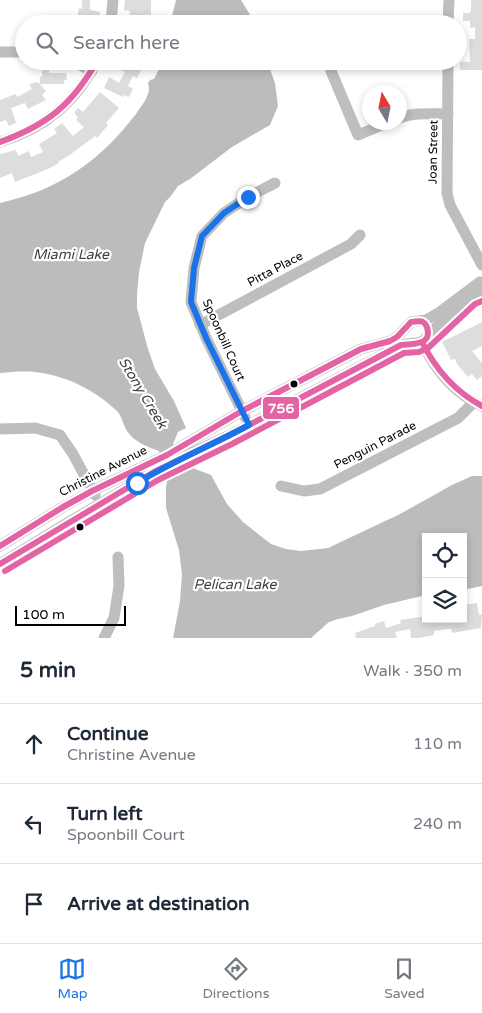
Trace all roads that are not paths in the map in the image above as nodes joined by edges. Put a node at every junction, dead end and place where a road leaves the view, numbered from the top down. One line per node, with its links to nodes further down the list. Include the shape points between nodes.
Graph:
1 (113, 0): 3 (street)
2 (449, 0): 4 (street)
3 (112, 15)
4 (448, 15)
5 (0, 52): 6 (street)
6 (15, 52)
7 (91, 70): 13 (street, via 75,95 56,113 29,131)
8 (331, 70): 12 (street, via 358,135)
9 (448, 70): 10 (street, Joan Street)
10 (448, 114): 11 (street); 16 (street, Joan Street, via 447,193)
11 (407, 116)
12 (370, 130)
13 (0, 142)
14 (275, 183): 19 (street, Spoonbill Court, via 224,213 202,236 194,268 191,302)
15 (360, 235): 19 (street, Pitta Place, via 351,244)
16 (482, 265)
17 (482, 285): 18 (street, Christine Avenue, via 426,320); 21 (street, Christine Avenue)
18 (420, 320): 20 (street); 21 (street, via 427,326)
19 (200, 325): 23 (street, Spoonbill Court)
20 (406, 328): 21 (street, via 407,338); 23 (street, Christine Avenue, via 390,341 361,349)
21 (421, 340): 22 (street, via 449,384); 24 (street, Christine Avenue, via 401,345)
22 (478, 404): 28 (street, Penguin Parade, via 458,418 320,488 304,491)
23 (242, 411): 24 (street, Spoonbill Court); 26 (street, Christine Avenue)
24 (249, 425): 26 (street, Christine Avenue, via 228,436)
25 (0, 429): 29 (street, via 35,428 60,435)
26 (185, 450): 27 (street, Christine Avenue)
27 (152, 468): 29 (street, Christine Avenue); 30 (street, Christine Avenue)
28 (281, 486)
29 (92, 491): 30 (street); 31 (street, Christine Avenue)
30 (100, 504): 33 (street, Christine Avenue)
31 (0, 546)
32 (118, 557): 34 (street, via 119,586 114,618)
33 (0, 564)
34 (104, 638)

